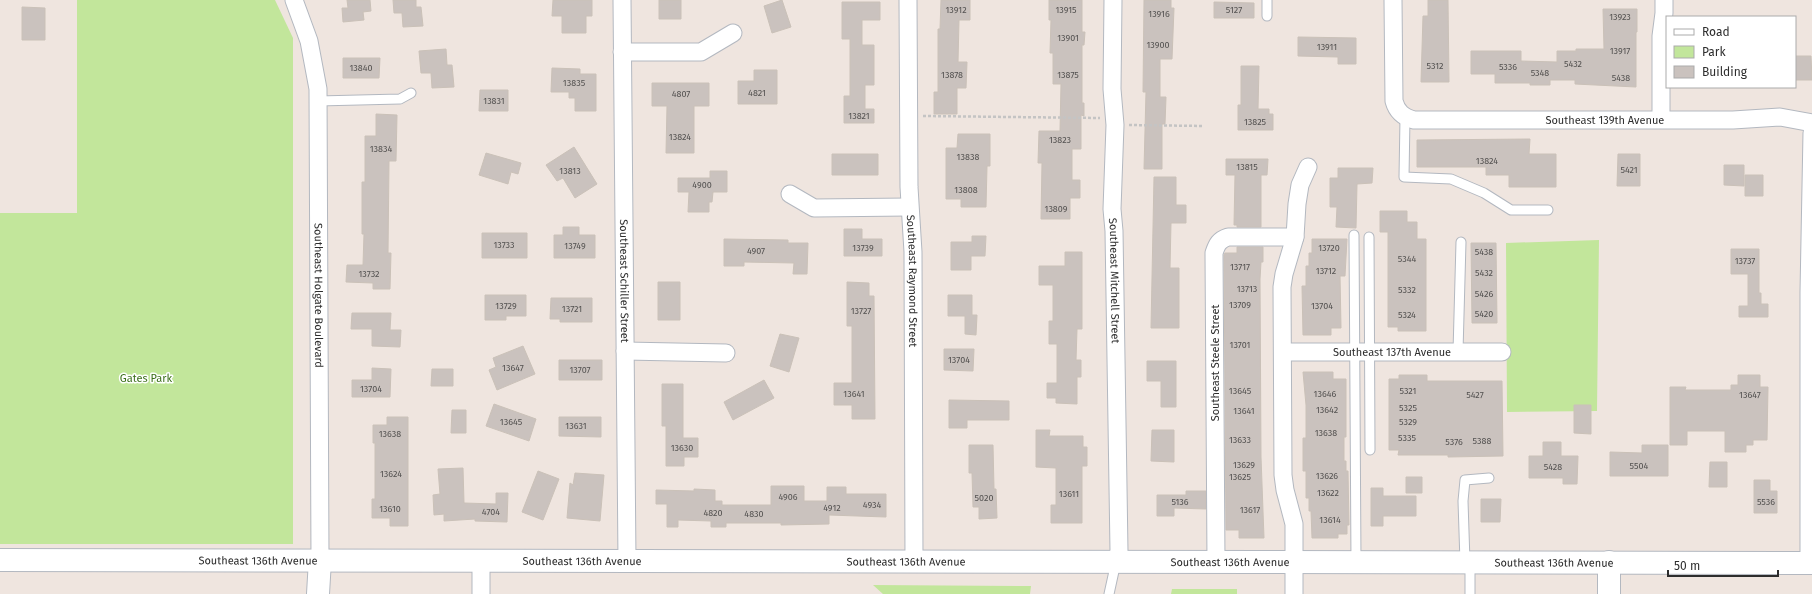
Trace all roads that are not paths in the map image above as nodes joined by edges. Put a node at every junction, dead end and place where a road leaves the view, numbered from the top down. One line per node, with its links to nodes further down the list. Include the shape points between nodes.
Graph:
1 (294, 0): 12 (street, Southeast Holgate Boulevard, via 309,41)
2 (622, 0): 10 (street, Southeast Schiller Street)
3 (908, 0): 19 (street, Southeast Raymond Street)
4 (1113, 0): 40 (street, Southeast Mitchell Street, via 1112,89 1115,125 1112,209 1115,244 1119,551)
5 (1267, 0): 8 (lane)
6 (1393, 0): 13 (street, via 1394,101)
7 (1664, 0): 14 (street, via 1661,36)
8 (1266, 16)
9 (733, 33): 10 (street, via 701,52)
10 (622, 52): 26 (street, Southeast Schiller Street)
11 (411, 93): 12 (lane, via 400,99)
12 (318, 101): 36 (street, Southeast Holgate Boulevard)
13 (1402, 115): 14 (street, Southeast 139th Avenue, via 1414,120); 20 (lane, via 1404,177 1451,179 1484,192 1512,210)
14 (1661, 119): 15 (street, Southeast 139th Avenue, via 1733,120 1780,117)
15 (1812, 123)
16 (1812, 133): 25 (street)
17 (1308, 167): 22 (street, via 1300,185)
18 (790, 194): 19 (street, via 814,208)
19 (909, 206): 39 (street, Southeast Raymond Street, via 912,252)
20 (1548, 210)
21 (1354, 235): 27 (lane)
22 (1295, 237): 28 (street, via 1282,287); 41 (street, Southeast Steele Street, via 1228,237 1216,244)
23 (1369, 237): 27 (lane)
24 (1461, 242): 29 (lane)
25 (1811, 249): 32 (street)
26 (625, 351): 31 (street); 38 (street, Southeast Schiller Street)
27 (1362, 351): 28 (street, Southeast 137th Avenue); 29 (street, Southeast 137th Avenue); 33 (lane); 42 (lane)
28 (1283, 352): 45 (street, via 1283,475 1294,524)
29 (1458, 352): 30 (street, Southeast 137th Avenue)
30 (1502, 352)
31 (726, 353)
32 (1811, 400): 46 (street)
33 (1370, 450)
34 (1489, 478): 43 (lane, via 1465,480 1463,501)
35 (0, 560): 36 (street, Southeast 136th Avenue)
36 (320, 560): 37 (street, Southeast 136th Avenue); 47 (street, Southeast Holgate Boulevard)
37 (480, 561): 38 (street, Southeast 136th Avenue); 48 (street)
38 (627, 561): 39 (street, Southeast 136th Avenue)
39 (914, 562): 40 (street, Southeast 136th Avenue)
40 (1116, 562): 41 (street, Southeast 136th Avenue); 49 (lane)
41 (1216, 562): 45 (street, Southeast 136th Avenue)
42 (1356, 562): 43 (street, Southeast 136th Avenue); 45 (street, Southeast 136th Avenue)
43 (1468, 562): 44 (street, Southeast 136th Avenue); 51 (lane)
44 (1609, 562): 46 (street, Southeast 136th Avenue); 52 (street)
45 (1294, 563): 50 (street)
46 (1811, 563)
47 (318, 594)
48 (481, 594)
49 (1109, 594)
50 (1294, 594)
51 (1470, 594)
52 (1609, 594)

